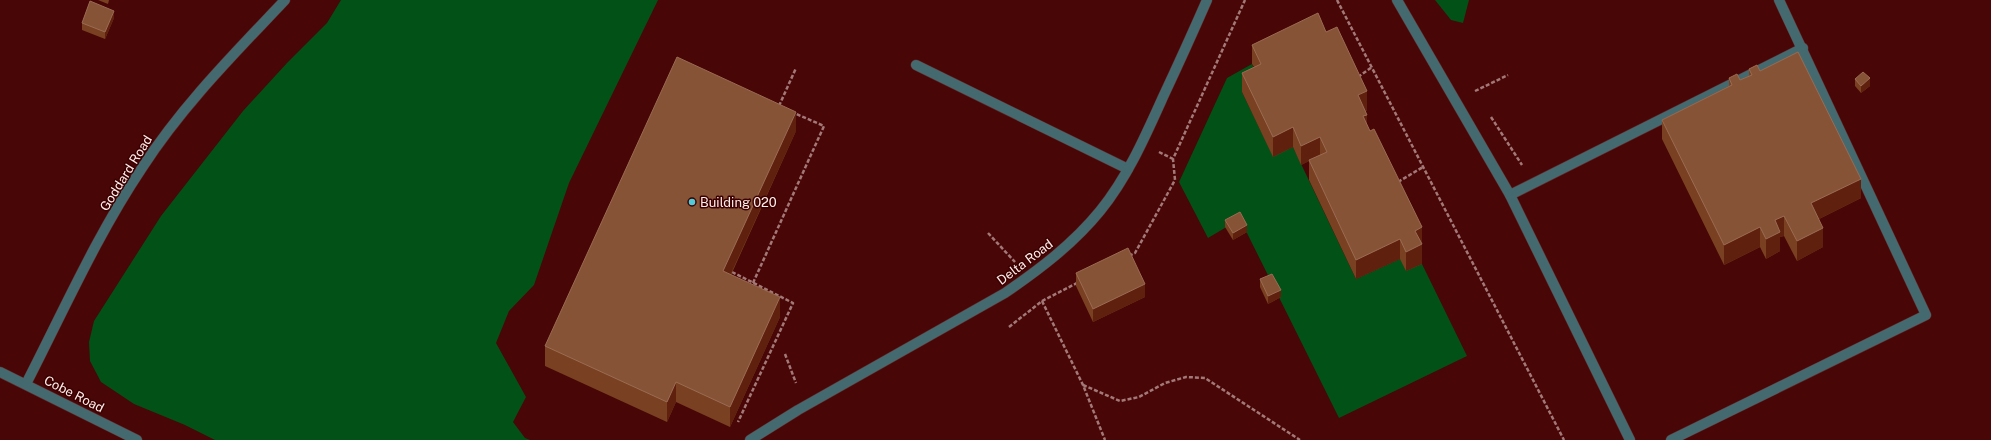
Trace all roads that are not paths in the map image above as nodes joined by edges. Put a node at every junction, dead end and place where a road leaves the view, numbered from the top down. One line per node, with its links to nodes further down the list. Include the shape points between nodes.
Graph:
1 (285, 0): 10 (street, Goddard Road, via 183,111 142,168 103,234)
2 (1207, 0): 7 (street, Delta Road, via 1155,116)
3 (1397, 0): 8 (street)
4 (1779, 0): 5 (street)
5 (1803, 48): 8 (street); 14 (street, via 1926,316)
6 (916, 65): 7 (street)
7 (1128, 169): 12 (street, Delta Road, via 1100,211 1070,244 1036,272 1005,293)
8 (1510, 195): 13 (street)
9 (0, 372): 10 (street, Cobe Road)
10 (26, 384): 11 (street, Cobe Road)
11 (137, 440)
12 (750, 440)
13 (1630, 440)
14 (1671, 440)

